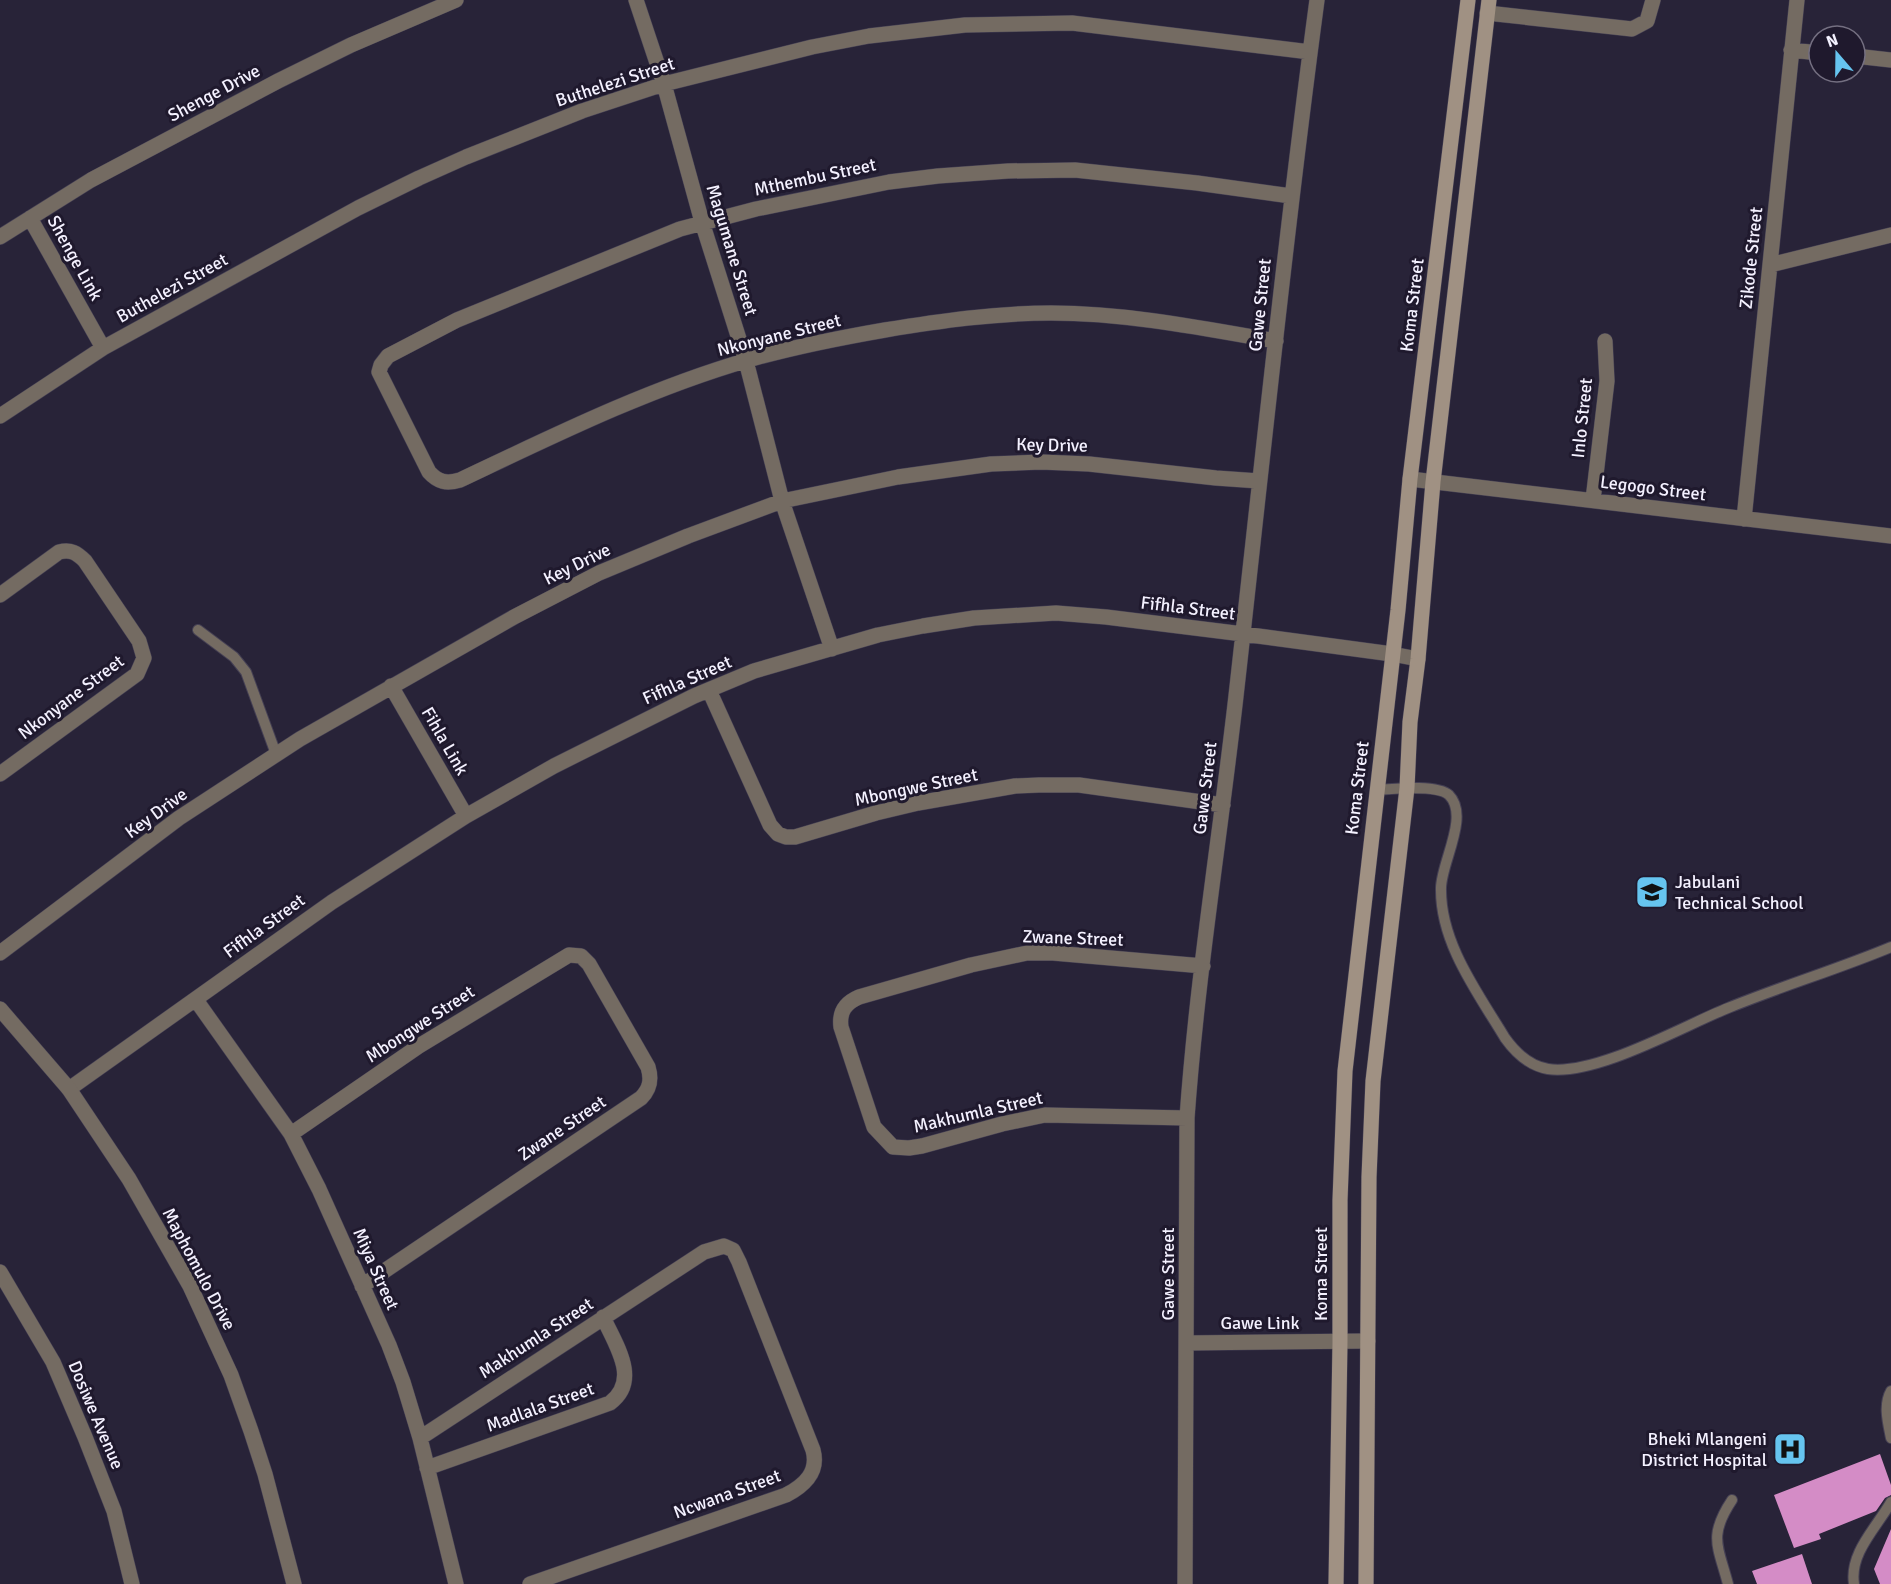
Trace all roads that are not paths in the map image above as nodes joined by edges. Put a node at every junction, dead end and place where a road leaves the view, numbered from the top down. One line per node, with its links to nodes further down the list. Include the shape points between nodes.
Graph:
1 (456, 0): 15 (street, Shenge Drive, via 278,81 91,180)
2 (636, 0): 13 (street, Magumane Street)
3 (1317, 0): 9 (street, Gawe Street)
4 (1468, 0): 26 (main road, Koma Street)
5 (1653, 0): 7 (street, via 1647,21 1627,30)
6 (1797, 0): 8 (street, Zikode Street)
7 (1488, 7): 28 (main road)
8 (1791, 50): 10 (street); 19 (street, Zikode Street)
9 (1310, 52): 13 (street, Buthelezi Street, via 1072,23 964,25 812,47); 14 (street, Gawe Street)
10 (1807, 52)
11 (1867, 57): 12 (street)
12 (1891, 60)
13 (664, 84): 16 (street, Magumane Street); 22 (street, Buthelezi Street, via 582,111 419,178)
14 (1292, 196): 16 (street, Mthembu Street, via 1112,173 1045,169 889,182); 20 (street, Gawe Street)
15 (30, 218): 18 (street, Shenge Drive); 22 (street, Shenge Link)
16 (702, 222): 23 (street, Magumane Street); 24 (street, Mthembu Street, via 457,320 388,356)
17 (1891, 235): 19 (street)
18 (0, 237)
19 (1770, 265): 31 (street, Zikode Street)
20 (1276, 341): 23 (street, Nkonyane Street, via 1147,321 1052,313 940,321); 27 (street, Gawe Street)
21 (1605, 341): 29 (street, Inlo Street, via 1607,381)
22 (103, 348): 25 (street, Buthelezi Street)
23 (746, 361): 24 (street, Nkonyane Street, via 664,389 460,480 447,482 429,472); 30 (street, Magumane Street)
24 (380, 369)
25 (0, 416)
26 (1410, 479): 28 (street, Legogo Street); 37 (main road, Koma Street)
27 (1259, 481): 30 (street, Key Drive, via 1089,464 991,464 938,470); 35 (street, Gawe Street)
28 (1433, 482): 29 (street, Legogo Street); 38 (main road)
29 (1593, 500): 31 (street, Legogo Street)
30 (782, 501): 36 (street, Magumane Street); 39 (street, Key Drive, via 600,573)
31 (1744, 519): 32 (street, Legogo Street)
32 (1891, 536)
33 (0, 596): 42 (street, Nkonyane Street, via 59,552 76,552 139,641 144,654 137,674)
34 (198, 630): 41 (lane, via 234,657 246,672)
35 (1243, 634): 36 (street, Fifhla Street, via 1056,613 974,618 878,635); 37 (street, Fifhla Street); 45 (street, Gawe Street)
36 (832, 649): 40 (street, Fifhla Street, via 754,671)
37 (1392, 654): 38 (street, Fifhla Street); 44 (main road, Koma Street)
38 (1418, 659): 43 (main road)
39 (391, 686): 41 (street, Key Drive); 46 (street, Fihla Link)
40 (709, 690): 45 (street, Mbongwe Street, via 770,825 786,837 918,803 1015,786 1079,785); 46 (street, Fifhla Street, via 554,766)
41 (276, 754): 48 (street, Key Drive, via 179,818)
42 (0, 774)
43 (1407, 788): 44 (lane); 47 (lane, via 1443,791 1452,799 1456,823 1441,889 1447,930 1514,1051 1547,1069 1567,1070 1594,1064); 61 (main road, via 1373,1081)
44 (1377, 790): 62 (main road, Koma Street, via 1345,1071)
45 (1223, 805): 50 (street, Gawe Street)
46 (466, 816): 51 (street, Fifhla Street, via 332,902)
47 (1891, 947)
48 (0, 953)
49 (574, 955): 56 (street, Mbongwe Street, via 556,962 419,1046); 59 (street, Zwane Street, via 589,964 648,1067 651,1078 646,1093)
50 (1203, 966): 53 (street, Zwane Street, via 1053,953 1013,955 859,997); 55 (street, Gawe Street)
51 (196, 1000): 54 (street, Fifhla Street); 56 (street, Miya Street)
52 (0, 1009): 54 (street, Maphomulo Drive)
53 (843, 1010): 55 (street, Makhumla Street, via 841,1027 874,1127 893,1147 922,1146 1045,1115)
54 (69, 1089): 71 (street, Maphomulo Drive, via 129,1179 189,1286 226,1365 252,1431)
55 (1187, 1118): 63 (street, Gawe Street)
56 (291, 1134): 59 (street, Miya Street)
57 (736, 1255): 60 (street, Makhumla Street, via 724,1246 704,1252); 73 (street, Ncwana Street, via 813,1450 815,1465 809,1477 786,1495)
58 (0, 1272): 70 (street, Dosiwe Avenue, via 53,1362 89,1447 114,1511)
59 (362, 1286): 65 (street, Miya Street, via 403,1382)
60 (603, 1317): 65 (street, Makhumla Street); 67 (street, Madlala Street, via 626,1373 616,1398)
61 (1368, 1341): 62 (street, Gawe Link); 76 (main road)
62 (1340, 1342): 63 (street, Gawe Link); 75 (main road, Koma Street)
63 (1187, 1343): 74 (street, Gawe Street)
64 (1891, 1391): 66 (lane, via 1887,1410)
65 (420, 1438): 67 (street, Miya Street)
66 (1891, 1438)
67 (427, 1468): 72 (street, Miya Street)
68 (1732, 1500): 77 (lane, via 1720,1519 1716,1542)
69 (1891, 1502): 78 (lane, via 1865,1541 1852,1573)
70 (132, 1584)
71 (294, 1584)
72 (456, 1584)
73 (530, 1584)
74 (1185, 1584)
75 (1336, 1584)
76 (1366, 1584)
77 (1728, 1584)
78 (1854, 1584)

